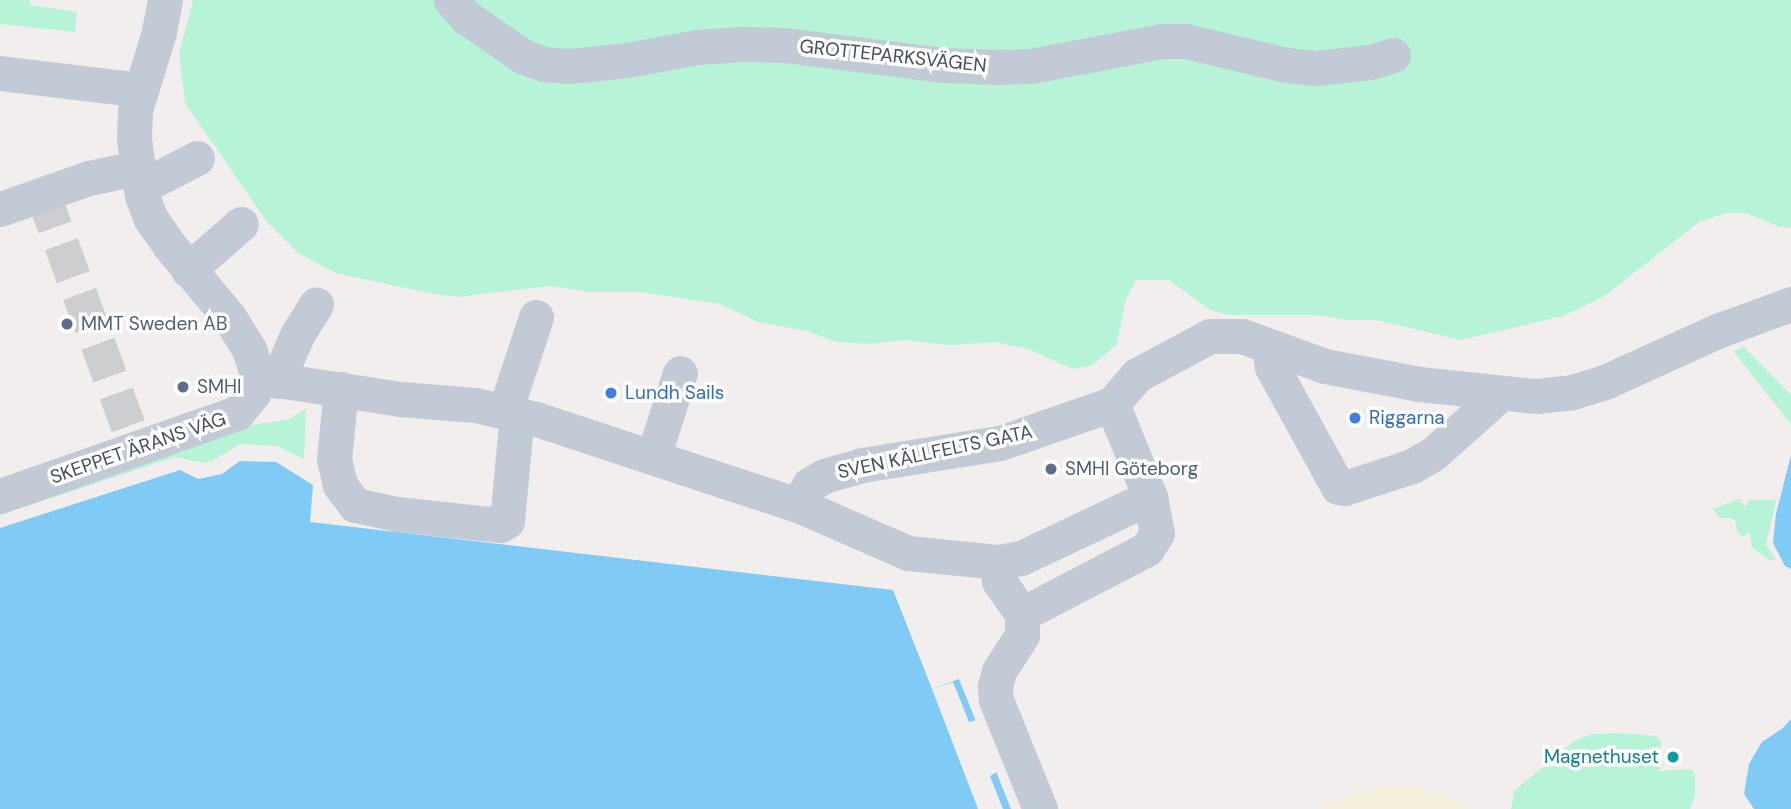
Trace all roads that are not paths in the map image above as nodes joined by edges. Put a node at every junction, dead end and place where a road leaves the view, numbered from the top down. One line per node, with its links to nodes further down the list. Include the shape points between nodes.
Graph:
1 (165, 0): 5 (street)
2 (452, 0): 3 (street, GROTTEPARKSVÄGEN, via 466,17 524,57 569,66 742,44 785,44 944,65 1000,67 1031,66 1162,41 1186,41 1317,68)
3 (1393, 55)
4 (0, 73): 5 (street)
5 (140, 90): 7 (street, via 135,110)
6 (197, 158): 7 (street)
7 (139, 177): 8 (street, via 89,178); 10 (street, via 151,219)
8 (0, 209)
9 (241, 224): 10 (street)
10 (188, 270): 16 (street, via 229,317)
11 (316, 304): 16 (street, SKEPPET ÄRANS VÄG)
12 (1791, 304): 18 (street, via 1572,391)
13 (536, 317): 20 (street)
14 (1269, 346): 18 (street, via 1325,366); 18 (street, via 1272,367 1338,487 1412,466 1433,454); 19 (street, via 1242,336 1210,336 1137,375)
15 (680, 373): 21 (street)
16 (268, 379): 17 (street); 22 (street, SKEPPET ÄRANS VÄG, via 237,413)
17 (341, 389): 20 (street); 20 (street, via 334,459 344,494 355,505 397,514 507,522)
18 (1499, 395)
19 (1112, 404): 23 (street); 24 (street, SVEN KÄLLFELTS GATA, via 1000,443 862,465 824,476 810,485)
20 (511, 413): 21 (street)
21 (653, 457): 24 (street)
22 (0, 496)
23 (1150, 497): 25 (street, via 1021,558); 26 (street, via 1157,533 1147,548)
24 (798, 505): 25 (street, via 908,553)
25 (998, 562): 26 (street, via 999,581)
26 (1022, 614): 27 (street, via 1022,635 999,671 996,700)
27 (1040, 809)

